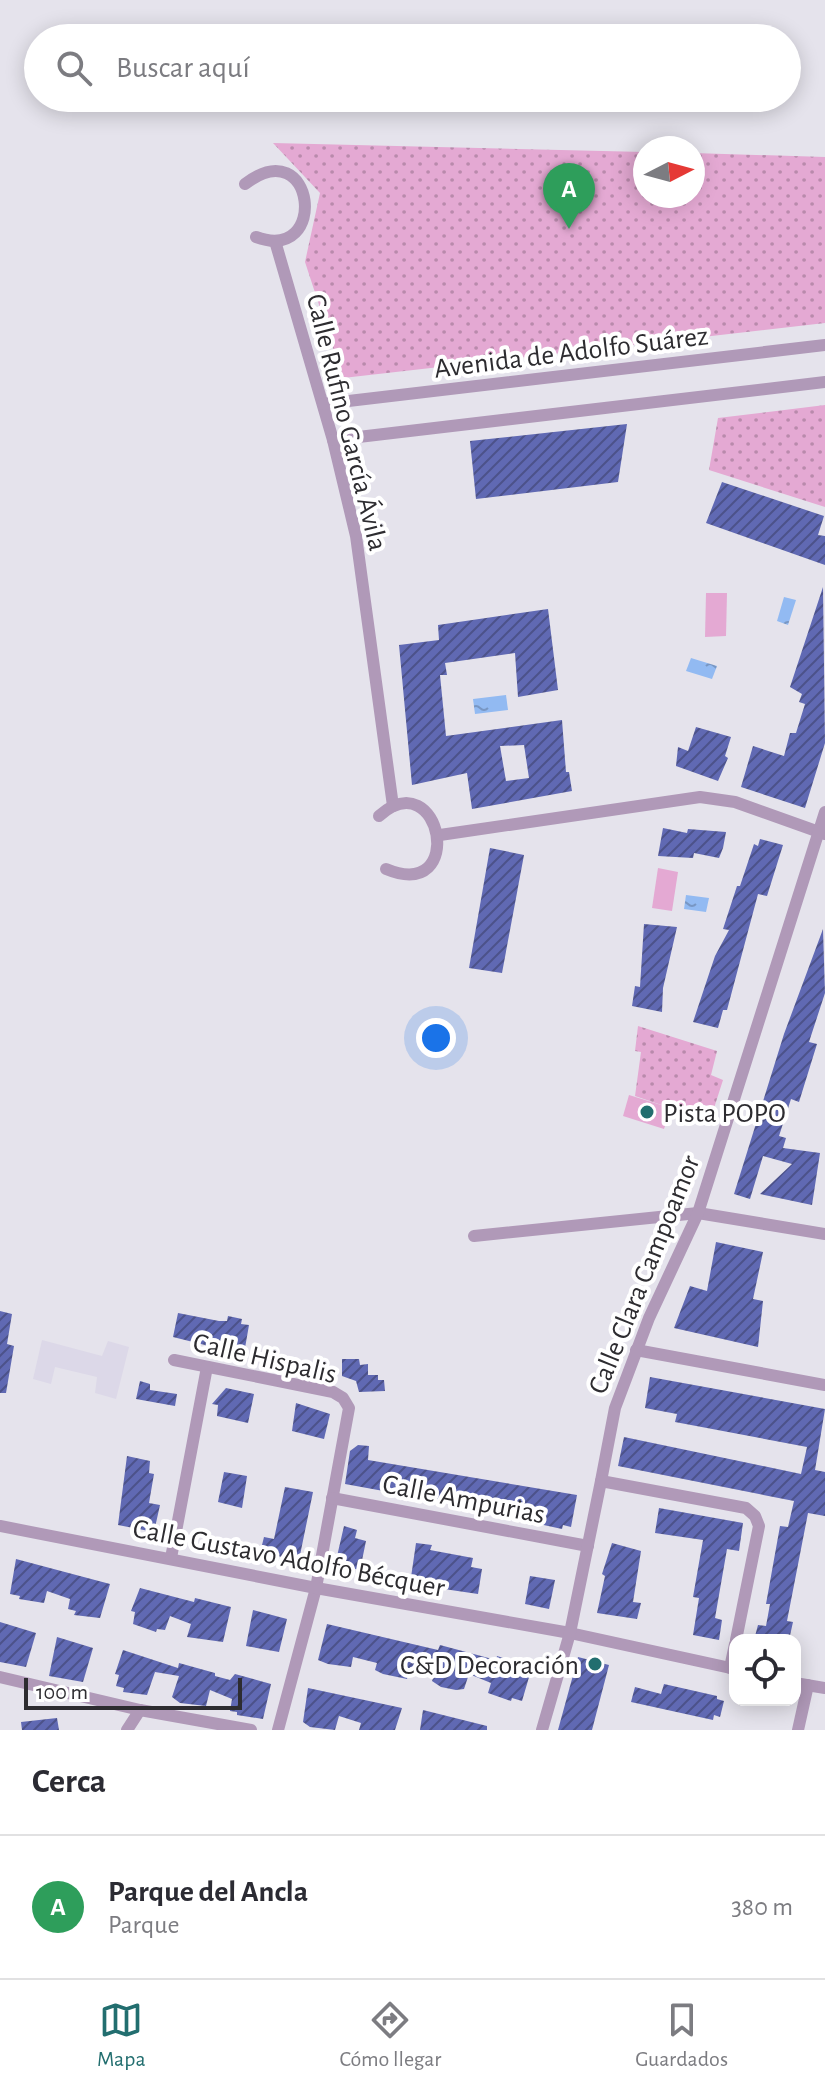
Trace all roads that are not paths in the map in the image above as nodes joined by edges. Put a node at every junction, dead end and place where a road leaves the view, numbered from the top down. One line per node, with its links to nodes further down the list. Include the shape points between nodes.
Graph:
1 (245, 184): 3 (street, via 259,173 276,171 292,176 304,189 308,206 303,223)
2 (256, 237): 3 (street)
3 (275, 241): 6 (street, Calle Rufino García Ávila)
4 (825, 345): 6 (street, Avenida de Adolfo Suárez)
5 (825, 382): 7 (street)
6 (323, 404): 7 (street, Calle Rufino García Ávila)
7 (333, 440): 8 (street, Calle Rufino García Ávila, via 356,536)
8 (393, 806): 10 (street); 12 (street, via 423,809)
9 (825, 812): 11 (street, Calle Clara Campoamor)
10 (379, 816)
11 (822, 833): 12 (street, via 735,802 700,797); 14 (street, Calle Clara Campoamor)
12 (440, 835): 13 (street, via 433,860 423,869 398,874)
13 (386, 869)
14 (698, 1213): 15 (street); 16 (street); 17 (street, Calle Clara Campoamor)
15 (825, 1234)
16 (474, 1236)
17 (636, 1350): 20 (street); 21 (street, Calle Clara Campoamor, via 615,1408)
18 (174, 1360): 19 (street, Calle Hispalis)
19 (207, 1367): 22 (street, Calle Hispalis, via 343,1398 349,1408); 25 (street)
20 (825, 1385)
21 (601, 1481): 24 (street, Calle Clara Campoamor); 28 (street, via 746,1508 755,1516 759,1526)
22 (332, 1498): 24 (street, Calle Ampurias); 26 (street, Calle Hispalis)
23 (0, 1526): 25 (street, Calle Gustavo Adolfo Bécquer)
24 (588, 1546): 27 (street, Calle Clara Campoamor)
25 (171, 1558): 26 (street, Calle Gustavo Adolfo Bécquer)
26 (316, 1588): 27 (street, Calle Gustavo Adolfo Bécquer); 36 (street, Calle Hispalis)
27 (570, 1633): 29 (street, Calle Gustavo Adolfo Bécquer); 37 (street, Calle Clara Campoamor)
28 (737, 1634)
29 (729, 1668)
30 (0, 1677): 33 (street)
31 (802, 1684): 32 (street); 38 (street)
32 (825, 1688)
33 (140, 1710): 34 (street); 35 (street)
34 (127, 1730)
35 (251, 1730)
36 (278, 1730)
37 (542, 1730)
38 (798, 1730)

